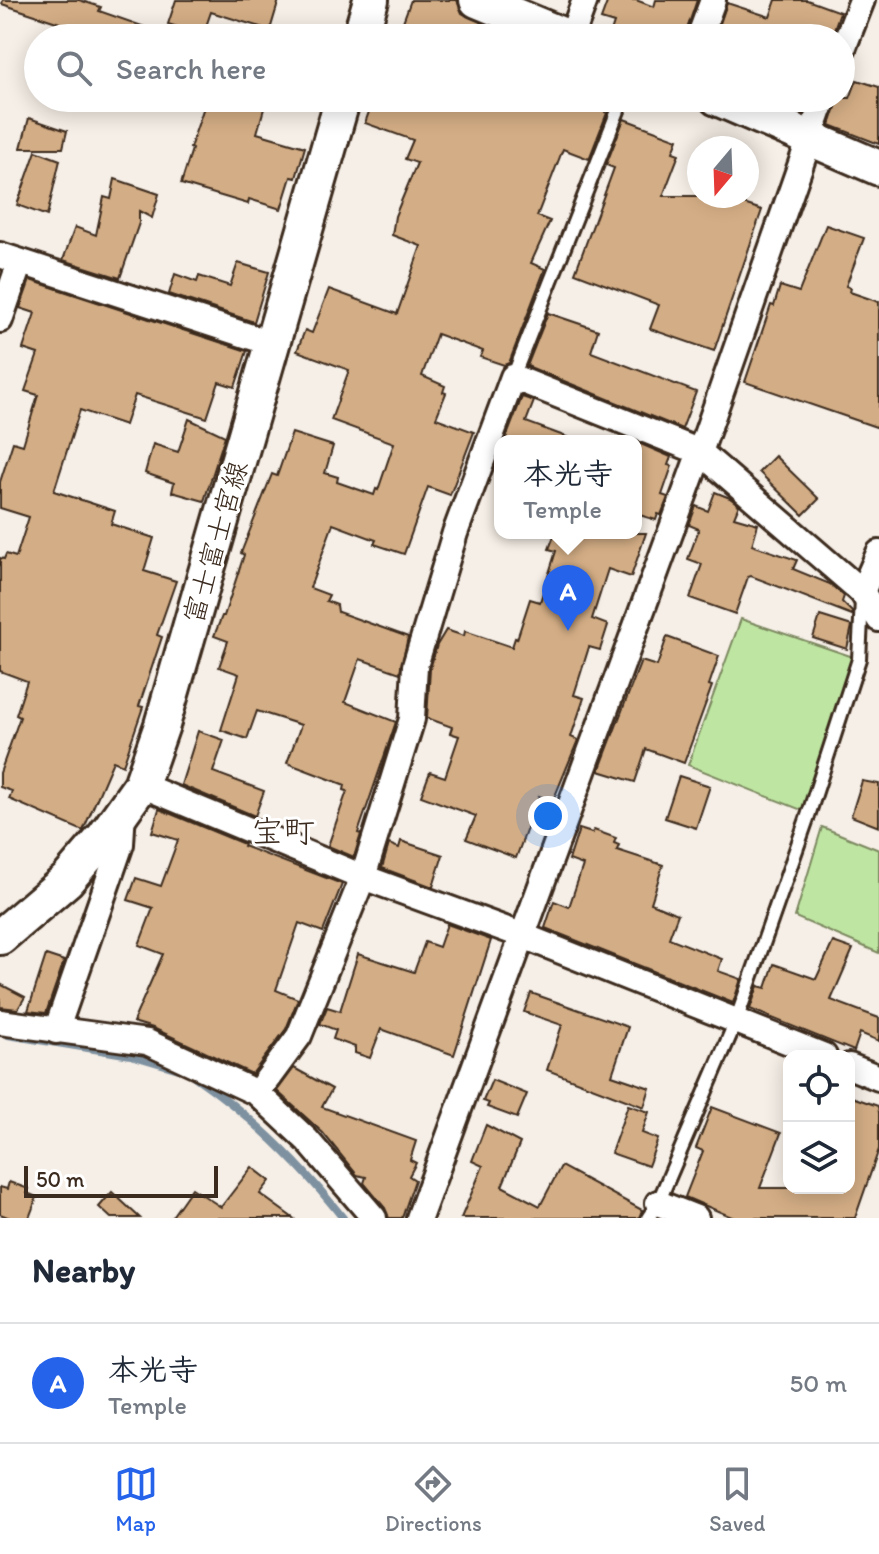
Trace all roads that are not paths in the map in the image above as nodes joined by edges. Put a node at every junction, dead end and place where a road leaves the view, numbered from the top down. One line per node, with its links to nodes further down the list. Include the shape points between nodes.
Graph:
1 (371, 0): 6 (main road)
2 (477, 0): 7 (main road)
3 (585, 0): 8 (street)
4 (713, 0): 9 (street)
5 (862, 0): 10 (street)
6 (364, 24)
7 (536, 24)
8 (576, 24)
9 (704, 24)
10 (853, 24)
11 (339, 112): 19 (main road, 富士富士宮線)
12 (617, 112): 20 (lane)
13 (751, 112): 15 (main road)
14 (819, 112): 15 (street)
15 (810, 136): 16 (main road); 21 (street)
16 (879, 168)
17 (10, 259): 18 (street); 19 (street)
18 (0, 320)
19 (273, 344): 25 (main road, 富士富士宮線, via 162,725)
20 (513, 377): 21 (street); 26 (street, via 455,533 415,666 412,719)
21 (700, 452): 23 (street); 27 (street)
22 (879, 553): 23 (street)
23 (862, 592): 24 (street); 29 (lane, via 859,659)
24 (879, 619)
25 (132, 796): 26 (street); 28 (main road, 富士富士宮線, via 67,880); 31 (street, via 121,844)
26 (363, 877): 27 (street); 35 (street, via 299,1036)
27 (521, 935): 29 (street); 38 (street)
28 (0, 937)
29 (736, 1021): 32 (street); 36 (lane)
30 (0, 1022): 31 (street)
31 (56, 1031): 35 (street, via 147,1042)
32 (809, 1050)
33 (855, 1068): 34 (street)
34 (879, 1078)
35 (257, 1093): 37 (street, via 307,1140)
36 (653, 1210): 39 (street)
37 (374, 1218)
38 (419, 1218)
39 (696, 1218)

